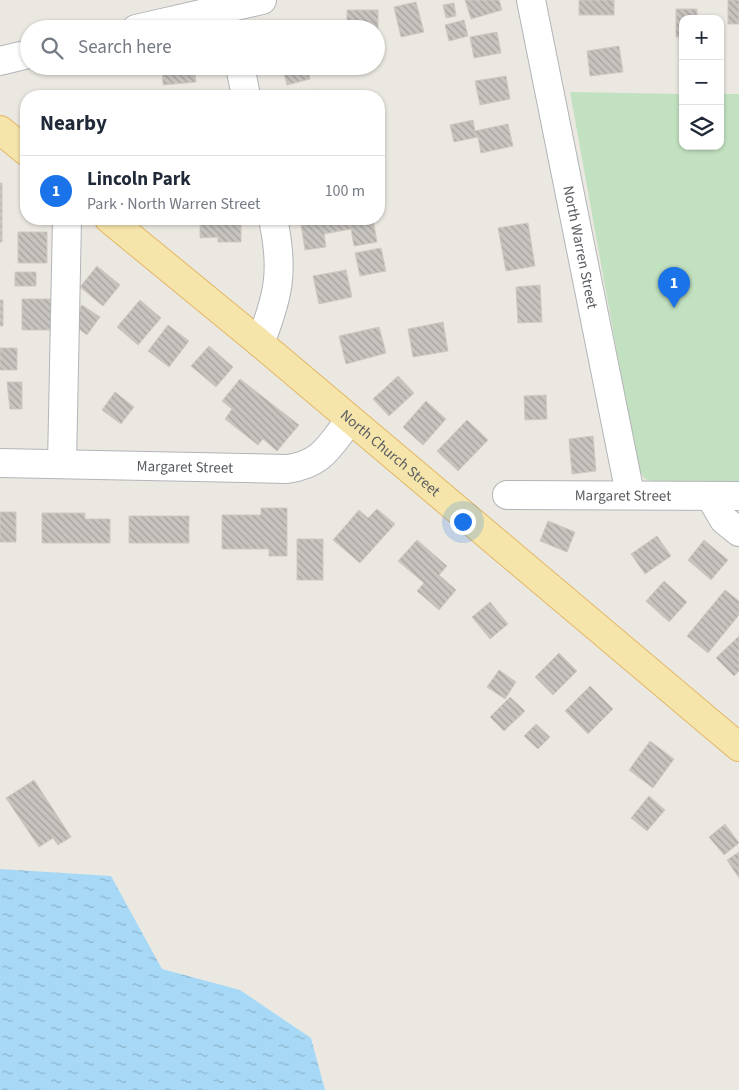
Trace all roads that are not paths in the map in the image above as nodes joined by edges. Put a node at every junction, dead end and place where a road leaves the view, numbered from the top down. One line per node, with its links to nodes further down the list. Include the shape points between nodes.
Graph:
1 (262, 0): 3 (street)
2 (531, 0): 18 (street, North Warren Street)
3 (228, 12): 4 (street)
4 (185, 20)
5 (20, 56): 6 (street)
6 (0, 61)
7 (242, 75): 8 (street)
8 (245, 90)
9 (0, 130): 10 (main road)
10 (20, 146)
11 (67, 225): 17 (street)
12 (116, 225): 14 (main road, North Church Street)
13 (274, 225): 14 (street, via 279,254 278,288 275,307)
14 (260, 343): 15 (main road, North Church Street)
15 (350, 420): 17 (street, Margaret Street, via 316,461 302,467); 23 (main road, North Church Street)
16 (0, 463): 17 (street, Margaret Street)
17 (62, 464)
18 (630, 494): 19 (street, Margaret Street); 20 (street, Margaret Street)
19 (507, 495)
20 (710, 496): 21 (street, Margaret Street); 22 (street, via 724,520)
21 (739, 496)
22 (739, 532)
23 (739, 747)

